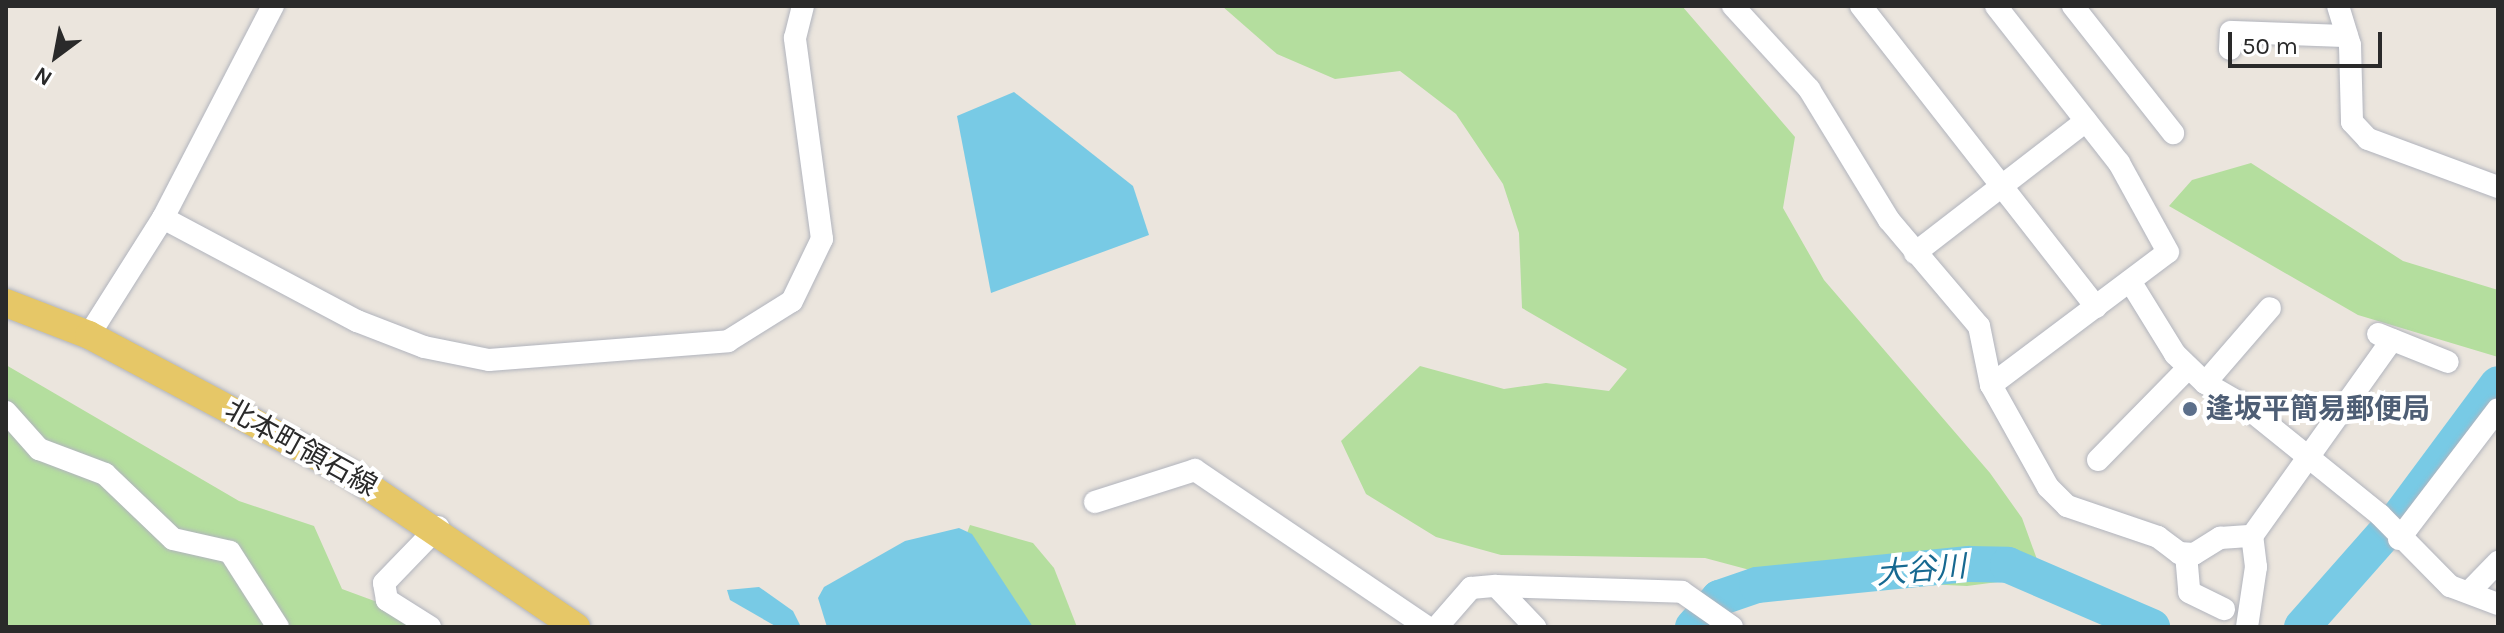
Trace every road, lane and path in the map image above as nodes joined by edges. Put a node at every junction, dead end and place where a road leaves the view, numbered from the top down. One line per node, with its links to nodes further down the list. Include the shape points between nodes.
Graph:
1 (273, 6): 14 (street)
2 (803, 6): 14 (street, via 796,51 822,239 792,301 728,341 489,360 424,347 357,321)
3 (1861, 6): 12 (street)
4 (1996, 6): 10 (street)
5 (2073, 6): 11 (street)
6 (2338, 6): 8 (street)
7 (1735, 7): 15 (street, via 1817,101)
8 (2347, 36): 9 (street, via 2231,32); 13 (street, via 2352,122 2368,139)
9 (2230, 49)
10 (2086, 121): 12 (street); 16 (street, via 2119,163 2168,252)
11 (2173, 133)
12 (2002, 186): 15 (street); 18 (street)
13 (2498, 187)
14 (163, 218): 22 (street)
15 (1915, 253): 25 (street, via 1979,326)
16 (2130, 281): 18 (street); 24 (street)
17 (6, 303): 21 (main road, 北本町領石線)
18 (2096, 307): 25 (street)
19 (2270, 308): 24 (street)
20 (6, 315): 21 (street)
21 (44, 318): 22 (main road, 北本町領石線)
22 (89, 335): 31 (main road, 北本町領石線)
23 (2448, 362): 28 (street, via 2385,337)
24 (2196, 376): 28 (street); 29 (street)
25 (1991, 385): 34 (street, via 2048,487 2067,506)
26 (2498, 409): 32 (street)
27 (6, 412): 40 (street, via 39,449 105,474 173,539 230,552)
28 (2309, 459): 32 (street); 33 (street)
29 (2098, 460)
30 (1095, 502): 43 (street, via 1195,470)
31 (438, 527): 41 (street, via 384,583 387,600); 42 (main road, 北本町領石線)
32 (2390, 529): 37 (street, via 2450,586)
33 (2252, 536): 34 (street, via 2220,538); 47 (street, via 2256,567)
34 (2186, 554): 39 (street, via 2189,592)
35 (2498, 562): 37 (street)
36 (1496, 586): 44 (street, via 1471,588); 45 (street); 46 (street, via 1593,594 1618,586 1707,606)
37 (2469, 592): 38 (street)
38 (2498, 604)
39 (2224, 609)
40 (278, 627)
41 (430, 627)
42 (576, 627)
43 (1427, 627)
44 (1437, 627)
45 (1535, 627)
46 (1732, 627)
47 (2247, 627)

